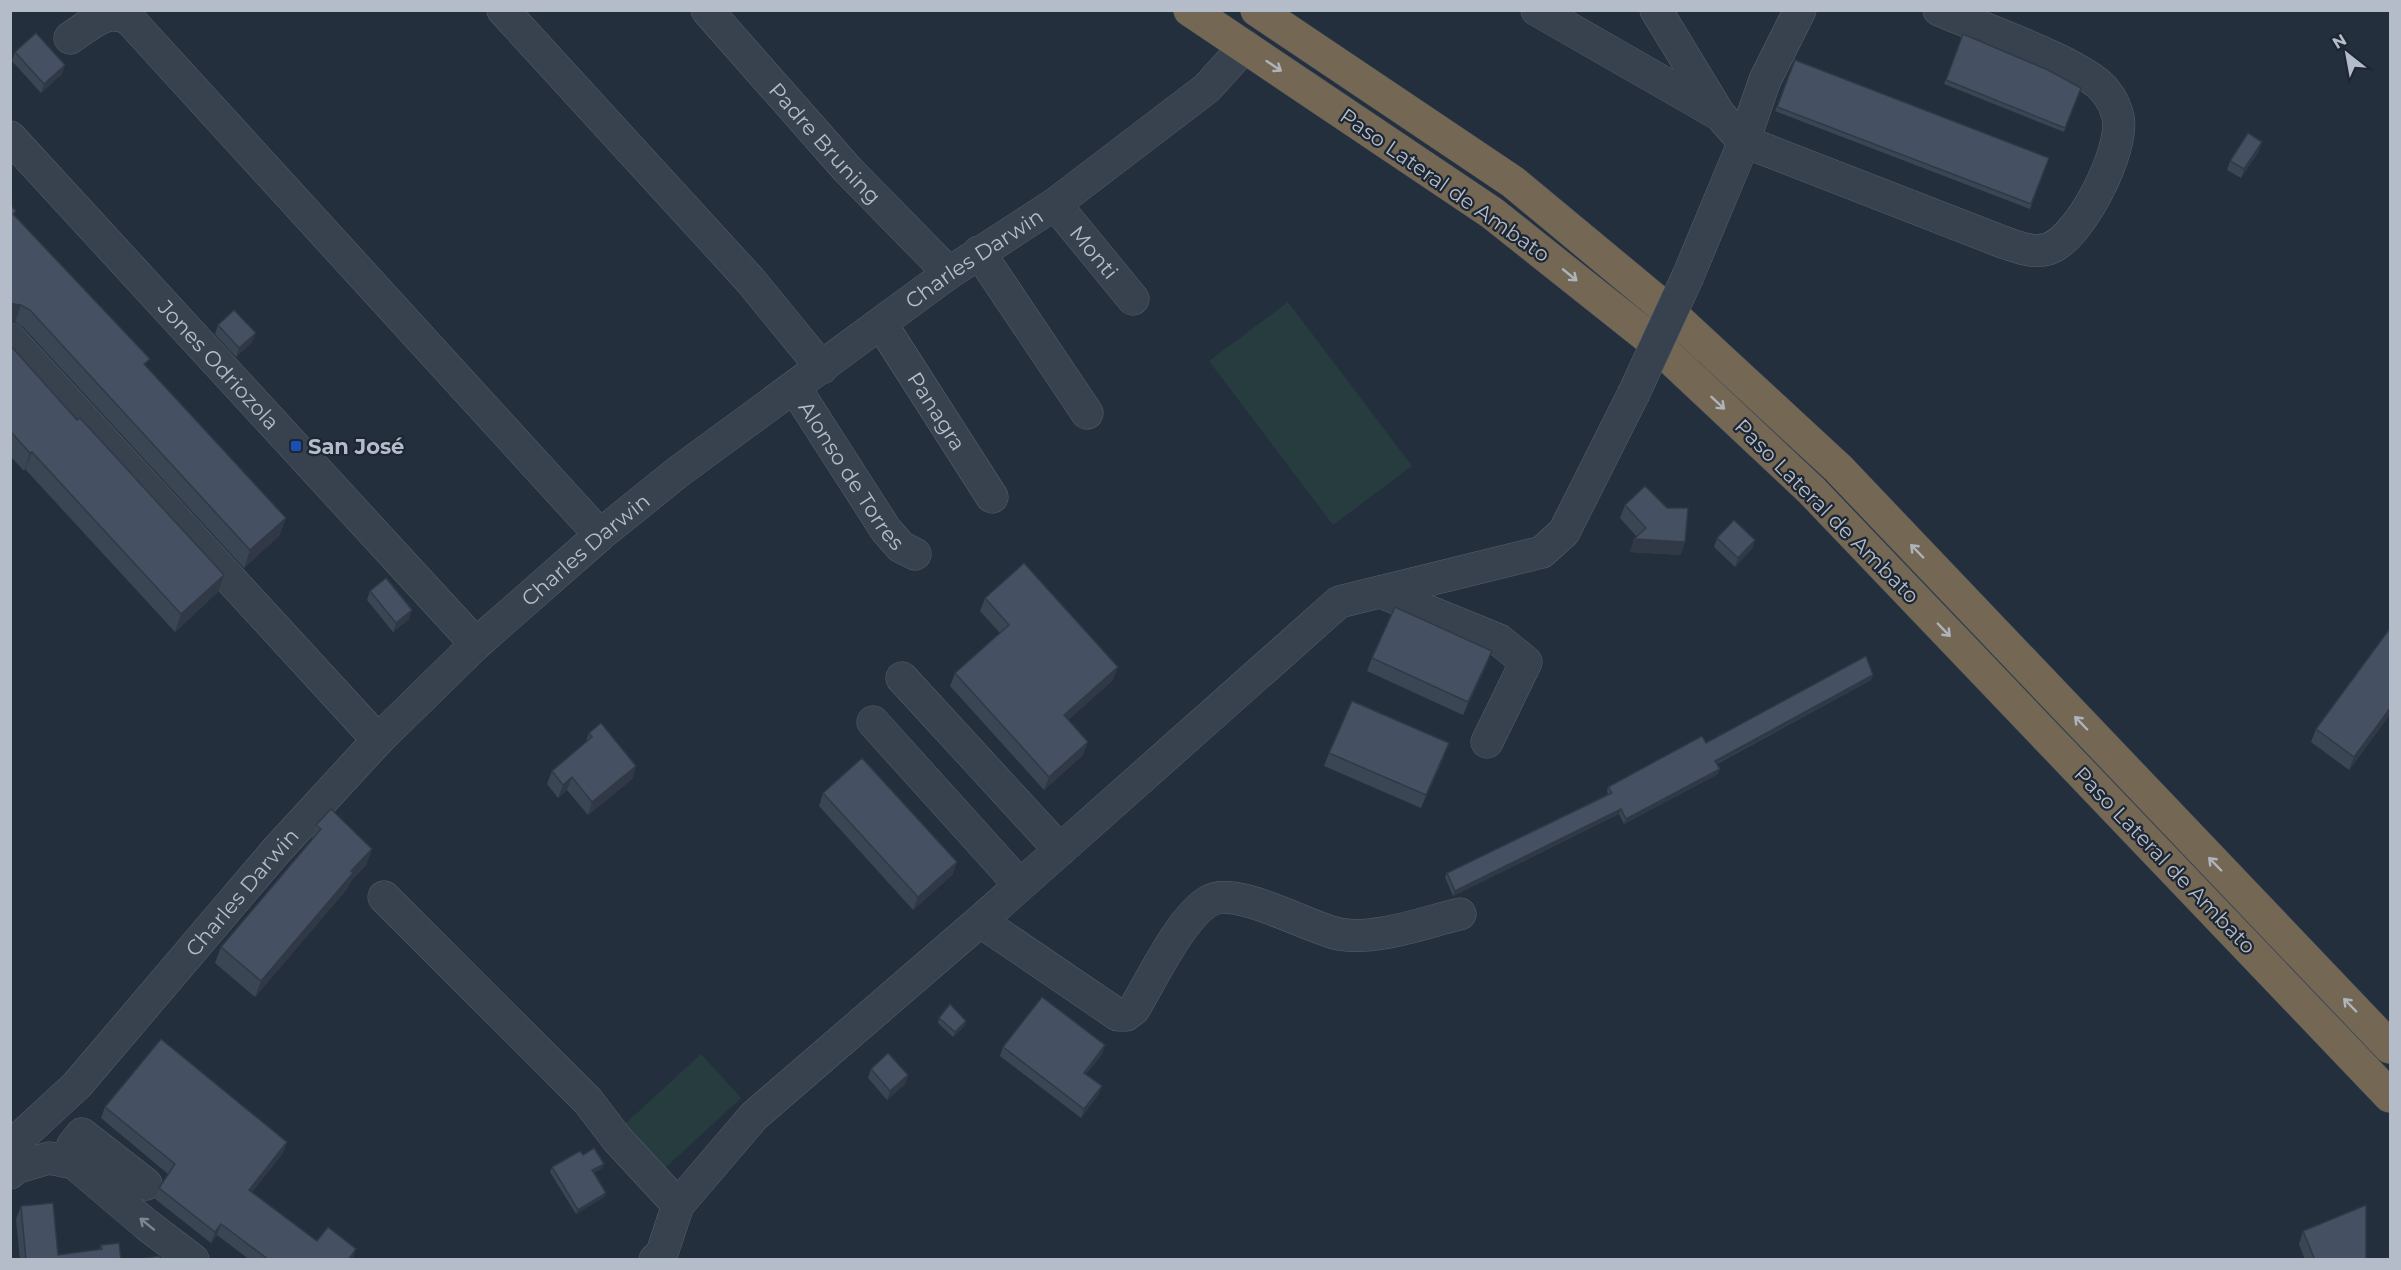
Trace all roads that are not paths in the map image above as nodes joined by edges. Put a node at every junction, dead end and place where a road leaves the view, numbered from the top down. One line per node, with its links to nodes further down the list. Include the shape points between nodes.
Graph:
1 (503, 10): 20 (street, via 750,280)
2 (707, 10): 16 (street, Padre Bruning, via 848,170)
3 (1190, 10): 10 (highway, Paso Lateral de Ambato)
4 (1257, 10): 37 (highway, Paso Lateral de Ambato, one-way to 4, via 1838,468 1666,309 1513,182)
5 (1537, 10): 11 (street)
6 (1656, 10): 11 (street)
7 (1800, 10): 13 (street, via 1765,80)
8 (1939, 10): 13 (street, via 2083,71 2106,92 2118,118 2112,159 2095,196 2066,240 2048,249 2026,249)
9 (70, 39): 24 (street, via 109,14 120,14 130,20)
10 (1245, 46): 14 (street, Charles Darwin, via 1207,88); 38 (highway, Paso Lateral de Ambato, one-way to 38, via 1492,213 1648,338 1810,490)
11 (1720, 115): 13 (street)
12 (10, 137): 27 (street, Jones Odriozola)
13 (1743, 141): 26 (street, bridge, via 1634,395 1564,532 1542,552)
14 (1055, 204): 15 (street, Charles Darwin); 17 (street, Monti)
15 (979, 252): 16 (street, Charles Darwin); 22 (street)
16 (949, 273): 18 (street, Charles Darwin)
17 (1133, 299)
18 (882, 325): 20 (street, Charles Darwin); 23 (street, Panagra)
19 (10, 339): 30 (street)
20 (822, 368): 21 (street, Charles Darwin)
21 (795, 388): 24 (street, Charles Darwin, via 678,472); 25 (street, Alonso de Torres, via 886,530 901,547)
22 (1087, 413)
23 (992, 497)
24 (600, 535): 27 (street, Charles Darwin)
25 (915, 554)
26 (1381, 592): 31 (street, via 1499,640 1526,662); 32 (street, via 1340,602)
27 (476, 644): 30 (street, Charles Darwin)
28 (902, 678): 32 (street)
29 (873, 722): 33 (street)
30 (378, 740): 39 (street, Charles Darwin, via 276,851 78,1085)
31 (1487, 742)
32 (1060, 850): 33 (street)
33 (1020, 885): 36 (street)
34 (384, 897): 43 (street, via 588,1101 616,1139)
35 (1460, 914): 36 (street, via 1366,936 1339,934 1235,898 1211,900 1191,914 1134,1010 1126,1016 1118,1015)
36 (980, 921): 43 (street, via 754,1116)
37 (2391, 1047)
38 (2391, 1096)
39 (10, 1147)
40 (74, 1164): 41 (street, via 49,1158); 42 (street, via 73,1145 82,1134); 44 (street, one-way to 40)
41 (10, 1173)
42 (146, 1184)
43 (678, 1205): 45 (street, via 662,1253)
44 (193, 1260)
45 (655, 1260)

